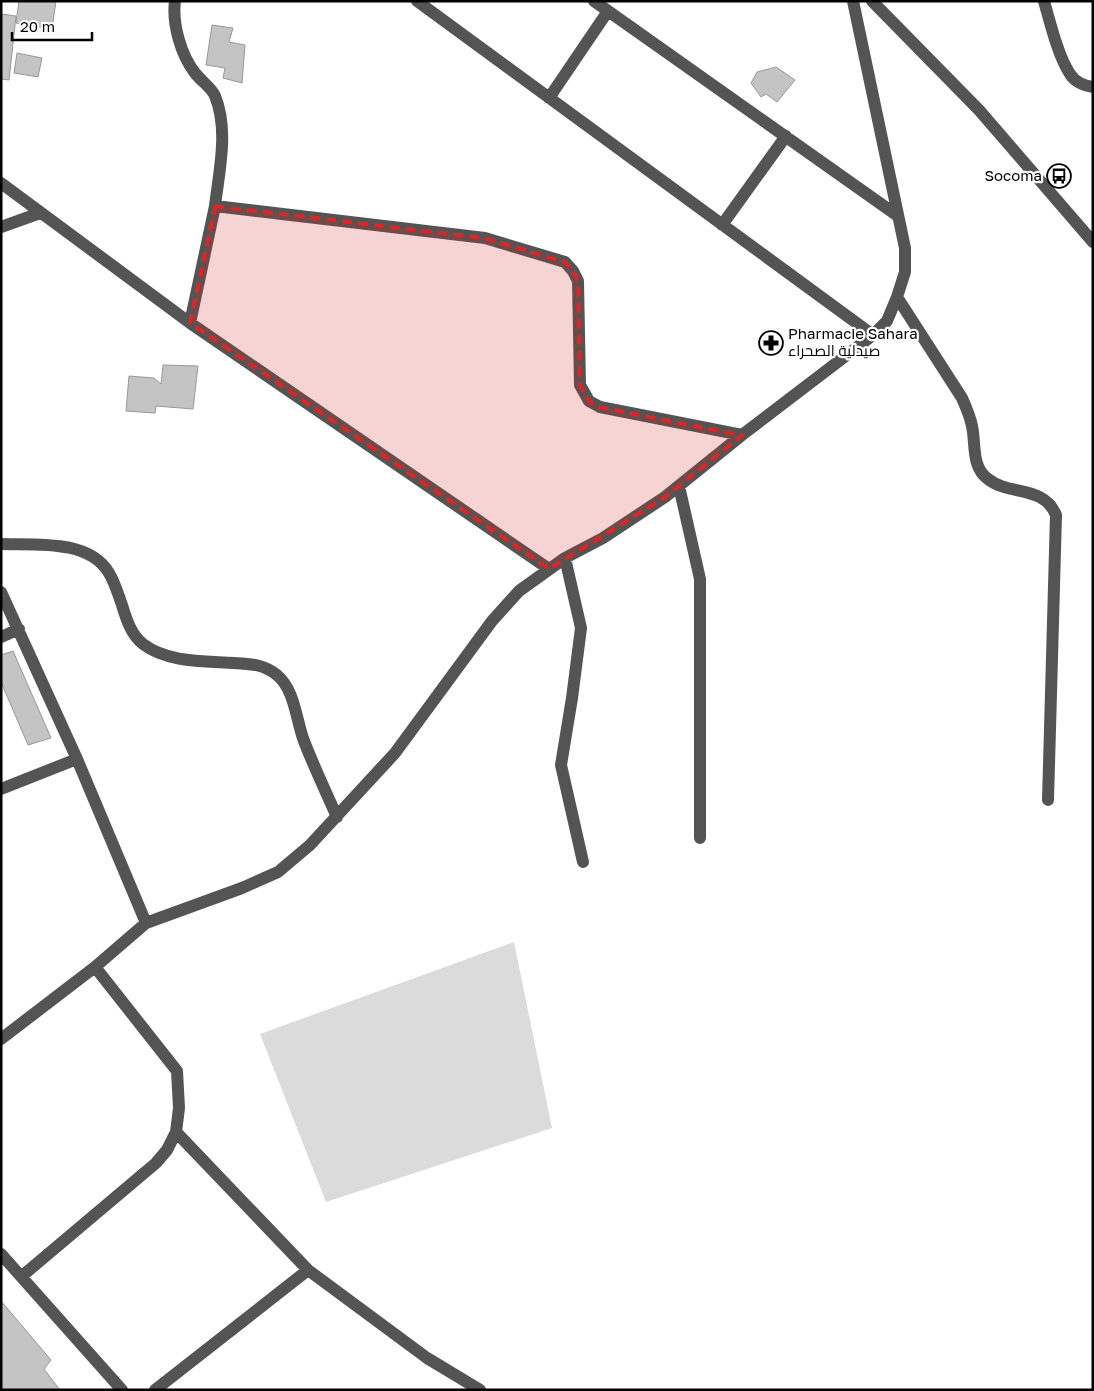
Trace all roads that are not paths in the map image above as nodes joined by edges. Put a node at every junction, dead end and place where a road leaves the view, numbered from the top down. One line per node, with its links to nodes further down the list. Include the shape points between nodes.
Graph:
1 (176, 1): 12 (street, via 174,13 179,42 194,72 215,94 220,116 223,134)
2 (417, 1): 9 (street)
3 (594, 1): 7 (street)
4 (853, 1): 14 (street)
5 (872, 1): 17 (street, via 979,110)
6 (1044, 1): 8 (street, via 1062,59 1070,74 1078,82)
7 (608, 11): 9 (street); 10 (street)
8 (1093, 87)
9 (549, 98): 15 (street)
10 (786, 136): 14 (street); 15 (street)
11 (1, 183): 13 (street)
12 (215, 206): 19 (street); 21 (street, via 484,238 565,262 578,281 580,384 589,401 600,407)
13 (40, 213): 16 (street); 19 (street)
14 (898, 216): 18 (street, via 905,248 905,272)
15 (722, 225): 20 (street)
16 (1, 227)
17 (1092, 240)
18 (897, 297): 20 (street, via 886,321); 31 (street, via 968,411 974,455 980,471 992,483 1046,499 1056,515)
19 (190, 323): 25 (street)
20 (873, 335): 21 (street)
21 (742, 435): 22 (street)
22 (679, 486): 24 (street, via 603,538); 33 (street, via 700,579)
23 (1, 544): 32 (street, via 68,546 92,554 115,584 129,626 142,643 159,654 187,660 261,665 278,675 286,686 303,739)
24 (565, 558): 25 (street); 34 (street, via 581,628 560,765)
25 (549, 569): 32 (street, via 519,591 492,621 395,753)
26 (1, 592): 27 (street)
27 (19, 630): 28 (street); 29 (street)
28 (1, 637)
29 (76, 759): 30 (street); 35 (street)
30 (1, 789)
31 (1048, 800)
32 (338, 817): 35 (street, via 278,872)
33 (700, 838)
34 (583, 862)
35 (146, 923): 36 (street)
36 (95, 967): 37 (street); 38 (street, via 177,1071 180,1108)
37 (3, 1035)
38 (176, 1132): 40 (street); 41 (street, via 156,1163)
39 (1, 1254): 41 (street)
40 (308, 1270): 43 (street); 44 (street, via 428,1358)
41 (22, 1276): 42 (street)
42 (122, 1390)
43 (155, 1390)
44 (480, 1390)

